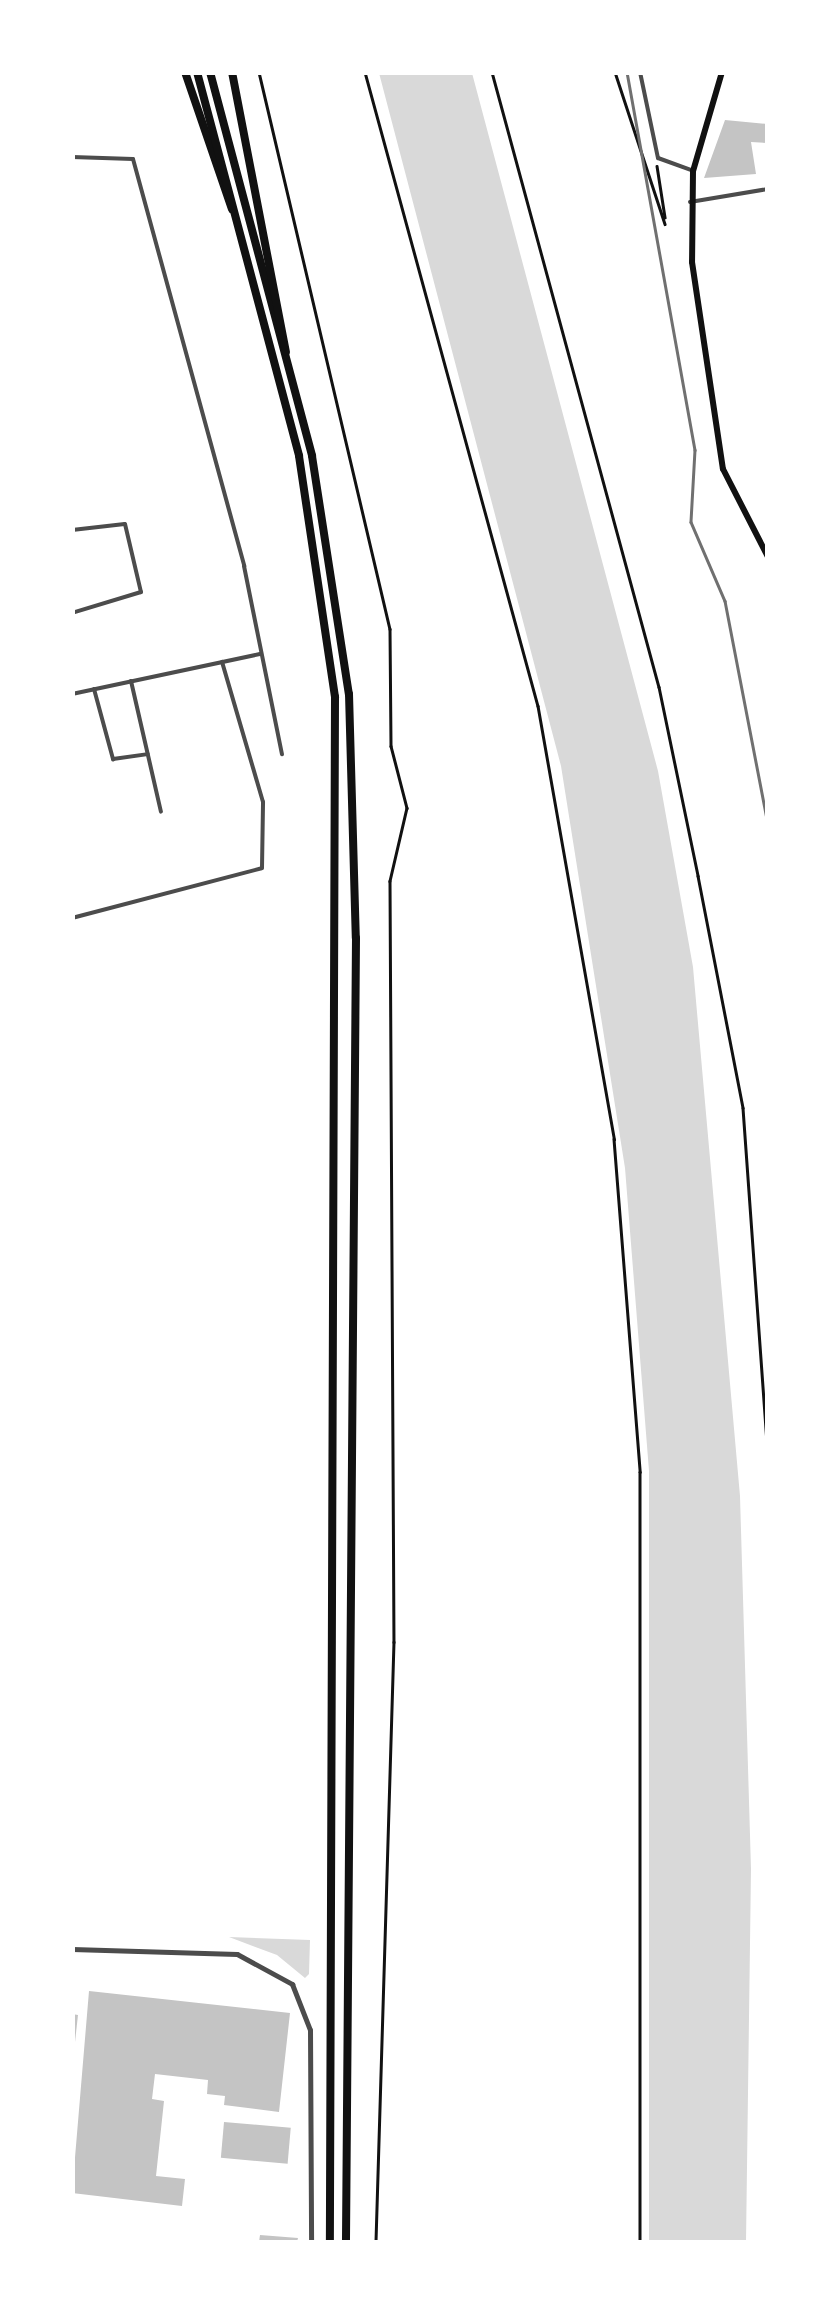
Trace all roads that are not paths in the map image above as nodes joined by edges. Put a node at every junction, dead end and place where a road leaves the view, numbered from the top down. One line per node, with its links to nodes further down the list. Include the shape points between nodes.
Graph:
1 (185, 72): 11 (highway)
2 (197, 72): 11 (highway)
3 (210, 72): 12 (highway)
4 (232, 72): 12 (highway)
5 (640, 72): 8 (street, via 660,160)
6 (722, 72): 8 (main road)
7 (72, 157): 16 (street, via 133,159)
8 (693, 171): 10 (main road)
9 (768, 189): 10 (street)
10 (690, 202): 14 (main road, via 720,457)
11 (235, 213): 27 (highway, via 310,506 335,697)
12 (286, 353): 28 (highway, via 338,600 354,788)
13 (72, 530): 15 (street, via 125,524 141,592)
14 (768, 557)
15 (72, 613)
16 (260, 654): 17 (street); 22 (street)
17 (222, 662): 18 (street); 24 (street, via 263,802 262,868)
18 (131, 682): 19 (street); 21 (street)
19 (94, 689): 20 (street); 21 (street, via 113,758)
20 (72, 694)
21 (148, 754): 23 (street)
22 (282, 754)
23 (161, 812)
24 (72, 918)
25 (72, 1949): 26 (street, via 238,1954 292,1984 310,2030)
26 (310, 2242)
27 (330, 2242)
28 (346, 2242)

